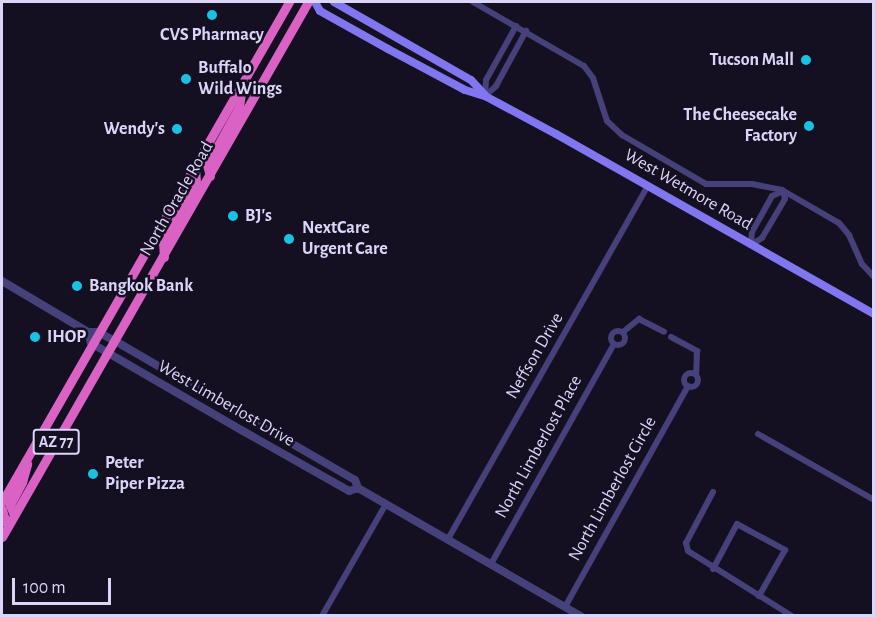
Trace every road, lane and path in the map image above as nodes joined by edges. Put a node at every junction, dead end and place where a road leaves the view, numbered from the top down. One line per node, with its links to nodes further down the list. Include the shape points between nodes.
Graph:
1 (289, 2): 8 (highway, North Oracle Road / AZ 77)
2 (308, 2): 11 (highway, North Oracle Road / AZ 77)
3 (315, 2): 9 (main road, West Wetmore Road, via 320,11 388,49 465,90)
4 (334, 2): 9 (main road, West Wetmore Road, via 471,80)
5 (473, 2): 6 (street)
6 (516, 26): 7 (street); 9 (street, via 486,80)
7 (526, 31): 9 (street, via 496,86); 13 (street, via 584,66 607,121 622,135 706,183 752,184)
8 (242, 84): 10 (highway, North Oracle Road / AZ 77); 11 (highway, via 239,107 207,165)
9 (485, 96): 12 (main road, West Wetmore Road)
10 (195, 170): 15 (highway, via 196,182 163,244); 20 (highway, North Oracle Road / AZ 77)
11 (210, 176): 15 (highway, North Oracle Road / AZ 77)
12 (648, 186): 14 (main road, West Wetmore Road); 45 (street, Neffson Drive)
13 (783, 191): 14 (street, via 772,196 752,232); 14 (street, via 785,199 762,238); 16 (street, via 839,223)
14 (751, 245): 18 (main road, West Wetmore Road)
15 (164, 257): 24 (highway, North Oracle Road / AZ 77)
16 (873, 277)
17 (2, 281): 19 (street)
18 (873, 314)
19 (87, 332): 20 (street, West Limberlost Drive); 25 (street)
20 (98, 332): 24 (street, West Limberlost Drive); 25 (highway, North Oracle Road / AZ 77)
21 (623, 332): 22 (street, via 639,319); 26 (street, via 623,344); 26 (street, via 612,334)
22 (664, 332)
23 (671, 337): 28 (street, via 697,351)
24 (114, 341): 27 (highway, North Oracle Road / AZ 77); 30 (street, West Limberlost Drive)
25 (92, 344): 27 (street, West Limberlost Drive); 33 (highway, North Oracle Road / AZ 77)
26 (614, 344): 46 (street, North Limberlost Place)
27 (107, 353): 31 (street, West Limberlost Drive); 42 (highway, North Oracle Road / AZ 77)
28 (696, 374): 29 (street, North Limberlost Circle, via 696,385); 29 (street, North Limberlost Circle, via 685,376)
29 (687, 386): 49 (street, North Limberlost Circle)
30 (248, 420): 31 (street); 34 (street, West Limberlost Drive)
31 (233, 426): 35 (street, West Limberlost Drive)
32 (758, 434): 38 (street)
33 (31, 451): 39 (highway, North Oracle Road / AZ 77); 42 (highway, via 10,505)
34 (321, 462): 35 (street); 36 (street, West Limberlost Drive, via 355,480)
35 (307, 467): 36 (street, West Limberlost Drive, via 349,491)
36 (358, 488): 40 (street, West Limberlost Drive)
37 (713, 492): 47 (street, via 686,543 688,551)
38 (873, 500)
39 (2, 502)
40 (386, 504): 45 (street, West Limberlost Drive); 50 (street)
41 (2, 509): 43 (highway)
42 (14, 515): 44 (highway, North Oracle Road / AZ 77)
43 (2, 522)
44 (2, 537)
45 (448, 540): 46 (street, West Limberlost Drive)
46 (491, 564): 49 (street, West Limberlost Drive)
47 (713, 569): 48 (street); 48 (street, via 737,524 785,550)
48 (759, 596): 52 (street)
49 (565, 606): 51 (street, West Limberlost Drive)
50 (322, 615)
51 (581, 615)
52 (792, 615)

